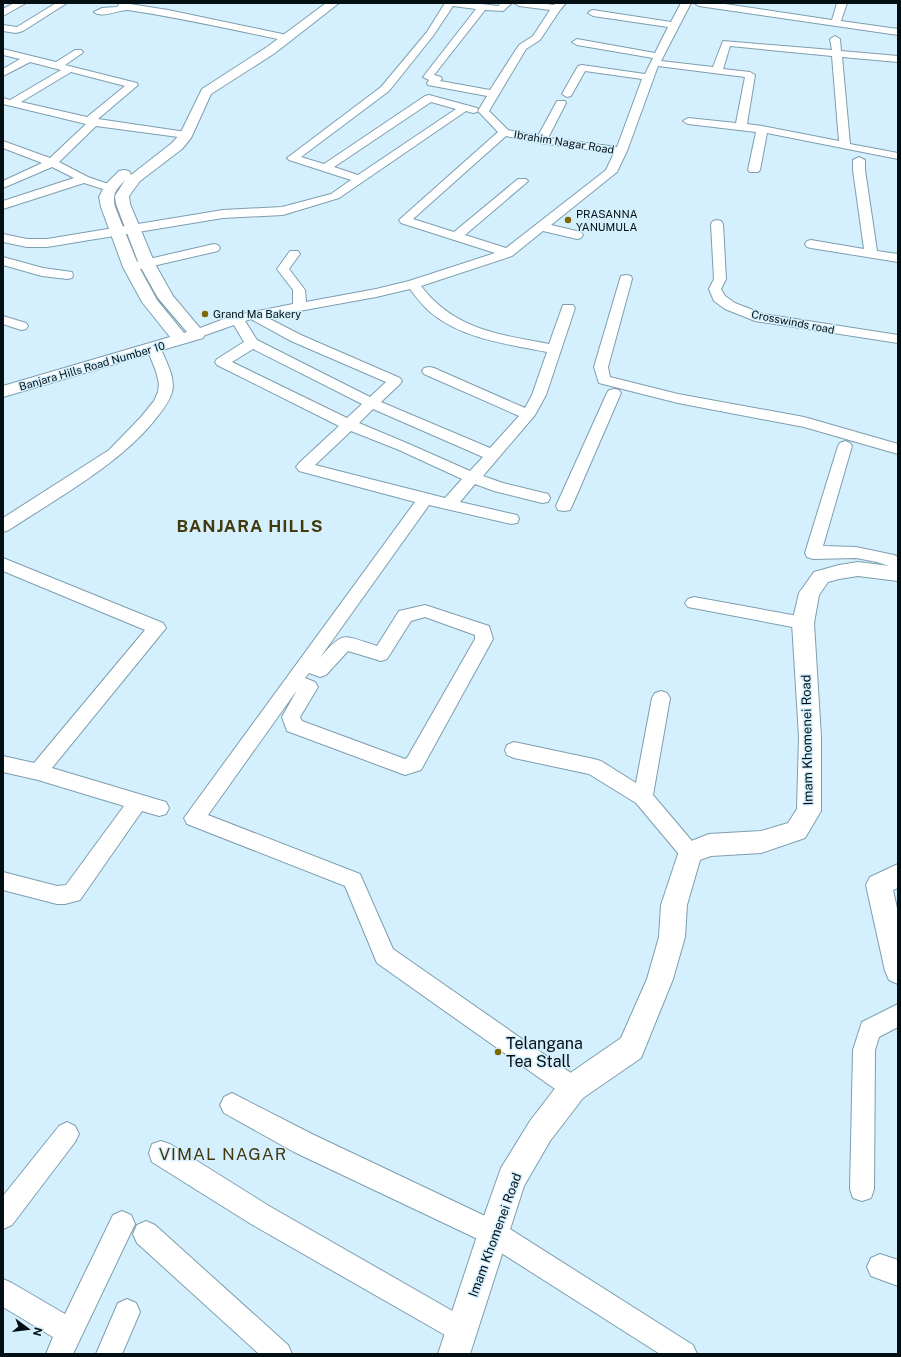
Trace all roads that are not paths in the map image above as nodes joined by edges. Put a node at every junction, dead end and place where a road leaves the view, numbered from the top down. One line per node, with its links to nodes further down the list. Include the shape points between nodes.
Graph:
1 (21, 3): 16 (street)
2 (62, 3): 20 (street, via 20,29)
3 (320, 3): 22 (main road)
4 (331, 3): 22 (main road)
5 (450, 3): 12 (street); 36 (street, via 430,34)
6 (507, 3): 12 (street, via 500,9)
7 (519, 3): 13 (street)
8 (686, 3): 19 (street)
9 (699, 3): 14 (street)
10 (842, 3): 18 (street)
11 (124, 4): 15 (street, via 114,11); 22 (street)
12 (479, 6): 38 (street, via 428,77 438,79 432,83)
13 (558, 6): 38 (street, via 537,38 522,47)
14 (750, 7): 18 (street)
15 (99, 12)
16 (3, 13)
17 (592, 13): 19 (street)
18 (836, 22): 21 (street)
19 (674, 25): 29 (street)
20 (3, 28)
21 (898, 32)
22 (282, 36): 47 (main road, via 271,50 206,92)
23 (835, 39): 27 (street)
24 (577, 42): 29 (street)
25 (78, 52): 31 (street)
26 (4, 53): 28 (street)
27 (838, 54): 30 (street); 33 (street, via 726,43); 50 (street)
28 (30, 58): 31 (street); 34 (street)
29 (656, 59): 33 (street); 35 (street)
30 (898, 59)
31 (57, 66): 32 (street)
32 (69, 69): 39 (street); 42 (street, via 133,85)
33 (717, 71): 44 (street, via 750,75)
34 (3, 73)
35 (648, 77): 48 (street, via 582,68); 51 (street)
36 (385, 88): 37 (street); 55 (street, via 293,158)
37 (400, 92)
38 (493, 94): 41 (street)
39 (7, 102): 42 (street)
40 (464, 108): 41 (street); 55 (street, via 429,98); 58 (street)
41 (483, 111): 46 (street, Ibrahim Nagar Road)
42 (92, 121): 47 (street); 54 (street)
43 (688, 121): 44 (street)
44 (741, 127): 45 (street)
45 (762, 129): 50 (street); 56 (street)
46 (504, 132): 48 (street, Ibrahim Nagar Road); 68 (street, via 405,220)
47 (180, 134): 61 (main road, via 164,143); 65 (main road, via 164,156 135,178 122,196)
48 (541, 140): 51 (street, Ibrahim Nagar Road)
49 (3, 144): 54 (street)
50 (845, 146): 52 (street)
51 (621, 151): 64 (street, via 611,172)
52 (898, 156)
53 (859, 160): 74 (street)
54 (52, 163): 57 (street); 60 (street)
55 (326, 168): 58 (street)
56 (754, 170)
57 (84, 180): 61 (street); 62 (street)
58 (360, 180): 65 (street, via 335,196 283,211 223,214)
59 (522, 181): 68 (street)
60 (3, 185)
61 (110, 188): 66 (main road, Banjara Hills Road Number 10, via 106,197)
62 (3, 205)
63 (717, 224): 89 (street, Crosswinds road, via 720,278 715,290 719,298 730,306 760,318)
64 (541, 227): 67 (street); 72 (street)
65 (133, 229): 66 (street); 77 (main road)
66 (117, 232): 69 (street, via 47,243 28,243); 78 (main road, Banjara Hills Road Number 10)
67 (577, 235)
68 (457, 236): 72 (street)
69 (3, 238)
70 (811, 244): 74 (street)
71 (214, 248): 77 (street)
72 (508, 253): 81 (street)
73 (294, 254): 82 (street, via 283,269 299,290)
74 (871, 254): 75 (street)
75 (898, 258)
76 (3, 261): 79 (street, via 42,272)
77 (147, 264): 78 (street); 88 (main road)
78 (131, 267): 88 (main road, Banjara Hills Road Number 10, via 150,302)
79 (67, 275)
80 (626, 279): 101 (street, via 601,367 604,380 726,408 805,422)
81 (412, 284): 82 (street); 92 (street, via 437,311 460,324 492,337)
82 (300, 307): 84 (street)
83 (568, 308): 92 (street)
84 (253, 315): 85 (street); 97 (street, via 296,338 395,381)
85 (237, 319): 88 (street); 90 (street)
86 (3, 320): 87 (street)
87 (21, 326)
88 (185, 333): 91 (main road, Banjara Hills Road Number 10); 94 (main road, Banjara Hills Road Number 10)
89 (898, 339)
90 (252, 343): 97 (street); 99 (street, via 222,362)
91 (154, 349): 95 (main road, Banjara Hills Road Number 10); 109 (street, via 167,385 165,395 130,438 114,453)
92 (554, 349): 98 (street, via 539,395)
93 (429, 371): 98 (street)
94 (3, 380)
95 (3, 392)
96 (614, 394): 107 (street)
97 (371, 403): 99 (street); 102 (street)
98 (528, 415): 102 (street)
99 (348, 425): 103 (street); 105 (street, via 304,467)
100 (845, 446): 111 (street, via 813,553 843,551 885,557)
101 (898, 449)
102 (492, 455): 103 (street)
103 (471, 477): 104 (street); 106 (street)
104 (542, 498)
105 (425, 499): 106 (street); 115 (street)
106 (449, 504): 108 (street)
107 (564, 506)
108 (511, 519)
109 (3, 526)
110 (3, 564): 119 (street, via 157,628)
111 (898, 564)
112 (898, 574): 114 (main road, Imam Khomenei Road, via 858,569 821,577 809,593)
113 (694, 603): 114 (street)
114 (803, 622): 123 (main road, Imam Khomenei Road, via 810,737 810,811 796,831 761,842 709,845)
115 (299, 673): 115 (street, via 309,687 291,717 294,726 405,767 414,764 484,639 484,631 425,611 405,616 381,654 345,644 320,670); 128 (street, via 194,818 353,880 385,956)
116 (661, 698): 120 (street)
117 (514, 750): 120 (street, via 594,768)
118 (3, 764): 119 (street)
119 (38, 772): 121 (street)
120 (643, 797): 123 (street)
121 (138, 801): 122 (street); 125 (street, via 73,893 57,895)
122 (159, 808)
123 (690, 853): 128 (main road, Imam Khomenei Road, via 674,905 672,937 660,979 631,1048)
124 (898, 875): 126 (main road, via 879,885)
125 (3, 881)
126 (898, 971)
127 (898, 1014): 132 (street, via 870,1030 864,1050)
128 (573, 1088): 135 (main road, Imam Khomenei Road, via 540,1131 512,1179)
129 (232, 1105): 135 (street, via 303,1143)
130 (67, 1134): 133 (street)
131 (161, 1153): 139 (street)
132 (862, 1189)
133 (3, 1216)
134 (122, 1224): 140 (street)
135 (493, 1233): 139 (main road, Imam Khomenei Road); 143 (street)
136 (146, 1234): 142 (street)
137 (3, 1292): 140 (street)
138 (127, 1312): 141 (street)
139 (457, 1342)
140 (64, 1343)
141 (109, 1354)
142 (279, 1354)
143 (684, 1354)

